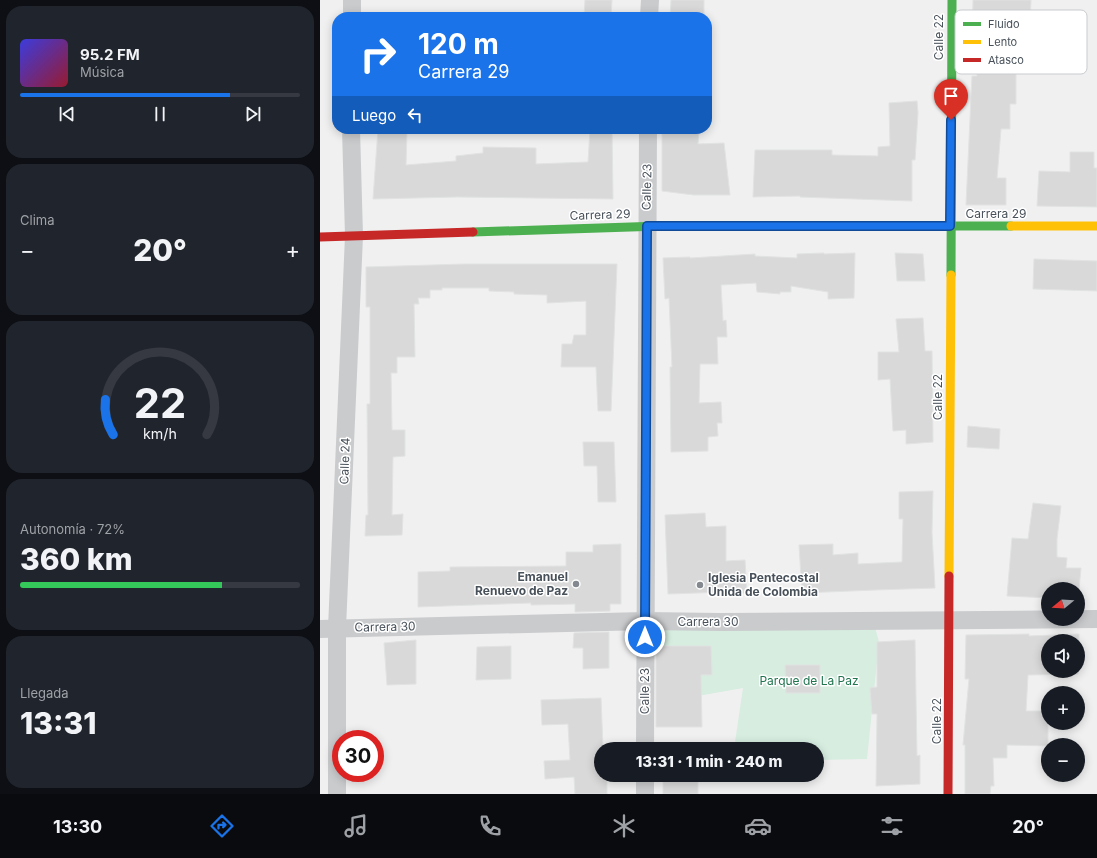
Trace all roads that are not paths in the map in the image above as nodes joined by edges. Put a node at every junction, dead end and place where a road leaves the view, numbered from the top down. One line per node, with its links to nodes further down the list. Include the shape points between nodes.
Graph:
1 (352, 0): 4 (street)
2 (650, 0): 5 (street)
3 (952, 0): 9 (street, Calle 22)
4 (352, 12)
5 (650, 12)
6 (351, 134): 12 (street, Calle 24)
7 (648, 134): 8 (street, Calle 23)
8 (647, 226): 9 (street, Carrera 29); 12 (street, Carrera 29); 15 (street, Calle 23)
9 (950, 226): 10 (street, Carrera 29); 14 (street, Calle 22)
10 (1097, 226)
11 (320, 236): 12 (street, Carrera 29)
12 (354, 236): 16 (street, Calle 24)
13 (1097, 619): 14 (street, Carrera 30)
14 (950, 620): 15 (street, Carrera 30); 21 (street, Calle 22)
15 (645, 621): 16 (street, Carrera 30); 17 (street, Calle 23)
16 (329, 629): 19 (street, Calle 24)
17 (645, 742)
18 (645, 782): 20 (street)
19 (337, 794)
20 (645, 794)
21 (948, 794)

